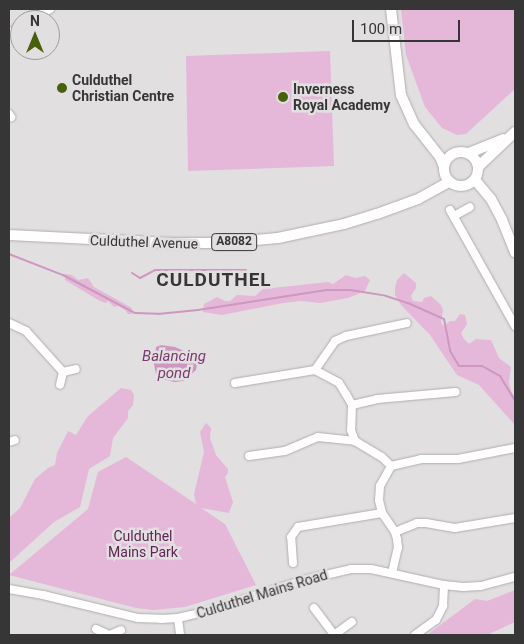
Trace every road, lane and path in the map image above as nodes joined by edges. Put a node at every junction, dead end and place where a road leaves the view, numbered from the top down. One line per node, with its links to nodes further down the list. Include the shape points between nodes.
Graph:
1 (391, 9): 3 (main road, via 401,96 414,124)
2 (512, 134): 5 (main road); 6 (main road)
3 (436, 152): 4 (main road); 7 (main road)
4 (454, 153): 5 (main road); 7 (main road, via 446,159)
5 (469, 153): 6 (main road)
6 (479, 166): 8 (main road)
7 (444, 167): 9 (main road)
8 (475, 180): 9 (main road, A8082, via 462,187); 12 (main road, via 491,199)
9 (449, 182): 11 (main road, Culduthel Avenue / A8082, via 418,200 378,214 278,238 172,244)
10 (470, 206): 15 (street, via 452,213)
11 (9, 235)
12 (515, 253)
13 (9, 323): 18 (street, via 26,331)
14 (406, 323): 17 (street, via 335,341)
15 (515, 326)
16 (76, 369): 18 (street)
17 (315, 370): 19 (street); 22 (street, via 339,383)
18 (63, 372): 20 (street)
19 (235, 383)
20 (60, 384)
21 (456, 392): 22 (street, via 377,399)
22 (352, 405): 23 (street, via 351,430)
23 (355, 441): 25 (street, via 318,437 284,451); 26 (street)
24 (515, 448): 26 (street, via 458,458 421,458)
25 (248, 456)
26 (391, 466): 27 (street, via 380,486)
27 (382, 513): 29 (street); 30 (street, via 298,527 291,537)
28 (515, 518): 29 (street, via 455,528 417,523)
29 (395, 532): 31 (street, via 398,548)
30 (294, 563)
31 (392, 573): 33 (street, Culduthel Mains Road); 36 (street, Culduthel Mains Road, via 371,569 330,573)
32 (515, 577): 33 (street, Culduthel Mains Road, via 481,586)
33 (444, 585): 43 (street, via 442,606 436,620)
34 (9, 589): 36 (street, Culduthel Mains Road, via 137,618)
35 (314, 608): 42 (street)
36 (178, 618): 41 (street)
37 (352, 622): 42 (street)
38 (96, 629): 40 (street)
39 (120, 630): 40 (street)
40 (110, 635)
41 (180, 635)
42 (334, 635)
43 (415, 635)

